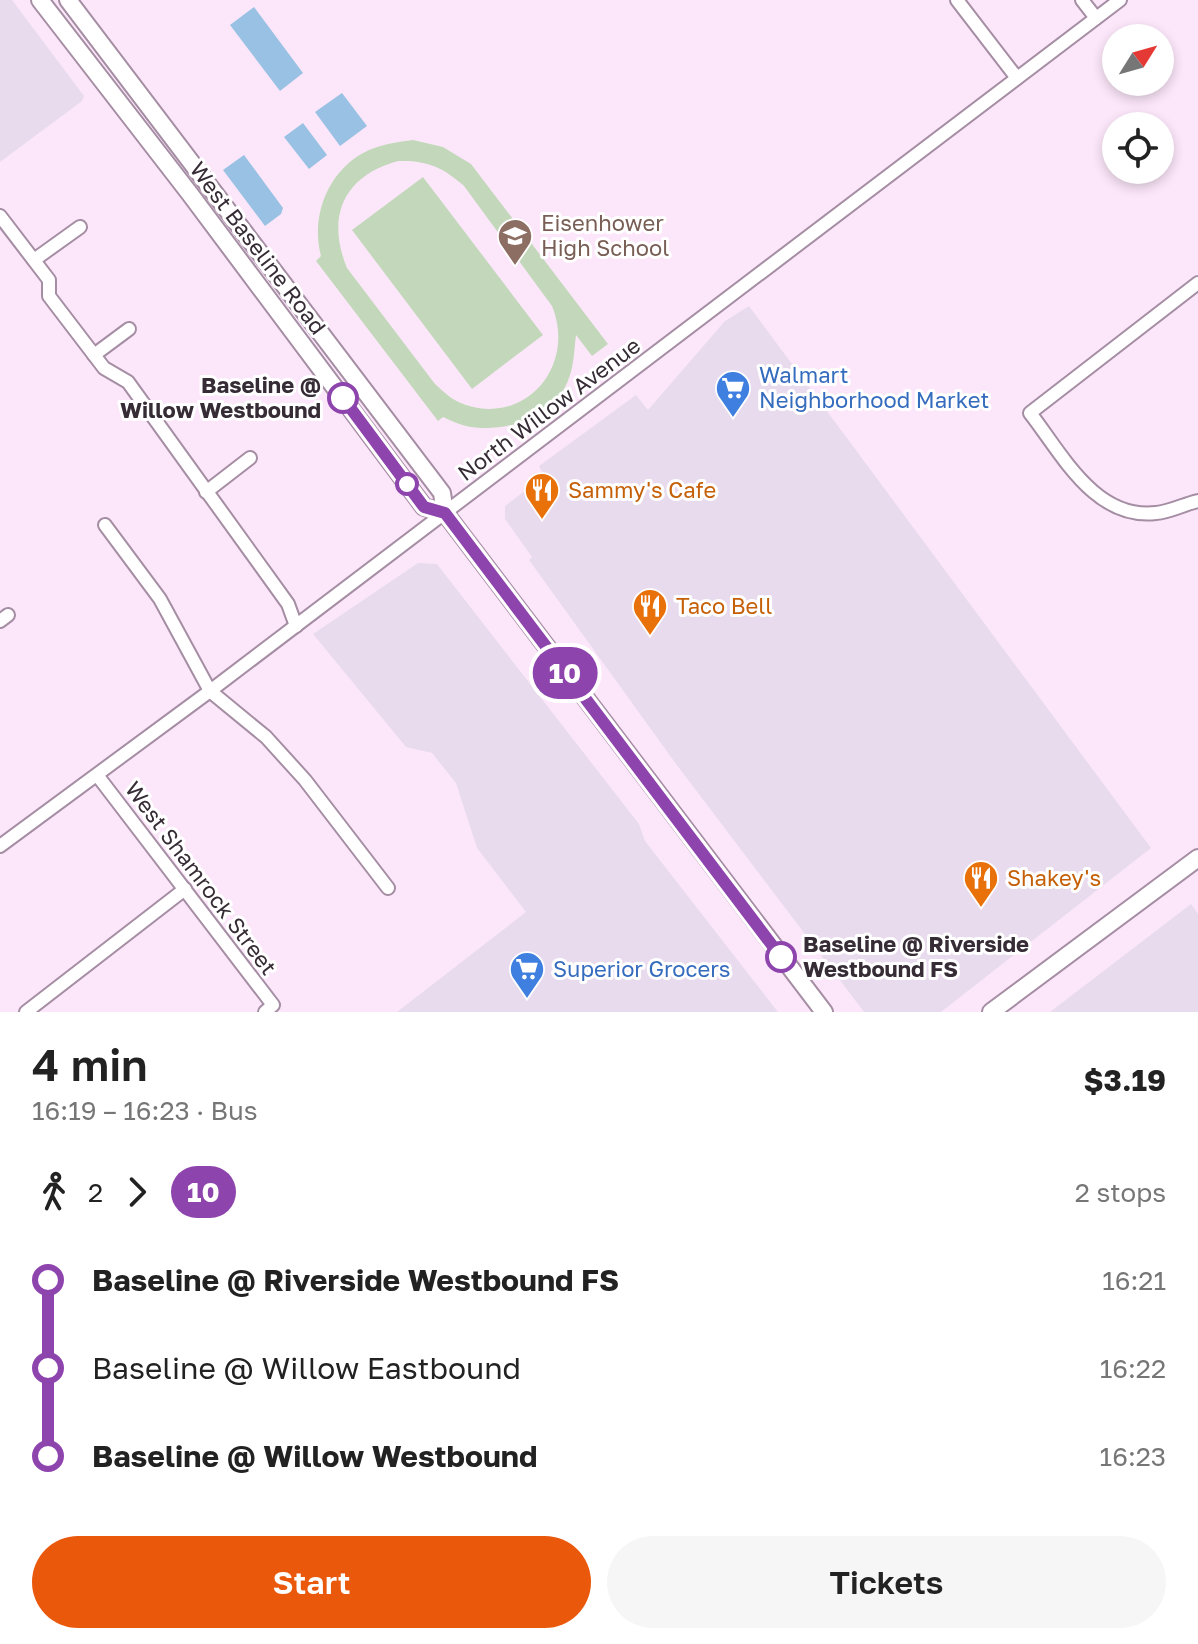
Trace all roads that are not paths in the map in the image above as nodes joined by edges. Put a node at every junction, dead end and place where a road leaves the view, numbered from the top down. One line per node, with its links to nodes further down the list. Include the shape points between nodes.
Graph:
1 (40, 0): 17 (main road, West Baseline Road, via 424,507)
2 (68, 0): 17 (main road, West Baseline Road, via 442,493)
3 (957, 0): 7 (street)
4 (1082, 0): 6 (street)
5 (1120, 0): 6 (street, North Willow Avenue)
6 (1096, 18): 7 (street, North Willow Avenue)
7 (1017, 78): 17 (street, North Willow Avenue)
8 (0, 216): 10 (street)
9 (80, 227): 10 (street)
10 (34, 260): 13 (street, via 49,280 49,296)
11 (1198, 283): 16 (street, via 1030,413 1088,487 1111,505 1155,513)
12 (129, 329): 13 (street)
13 (94, 355): 15 (street, via 128,382)
14 (250, 458): 15 (street)
15 (206, 492): 19 (street, via 288,604)
16 (1198, 501)
17 (445, 513): 19 (street, North Willow Avenue); 28 (main road, West Baseline Road)
18 (105, 525): 20 (street, via 160,599)
19 (296, 626): 20 (street, North Willow Avenue)
20 (210, 691): 21 (street, North Willow Avenue); 24 (street, via 305,780)
21 (97, 775): 22 (street, North Willow Avenue); 25 (street, West Shamrock Street)
22 (1, 842)
23 (1198, 858): 29 (main road)
24 (388, 888)
25 (185, 889): 26 (street, West Shamrock Street); 27 (street)
26 (269, 1009)
27 (26, 1012)
28 (824, 1012)
29 (991, 1012)

